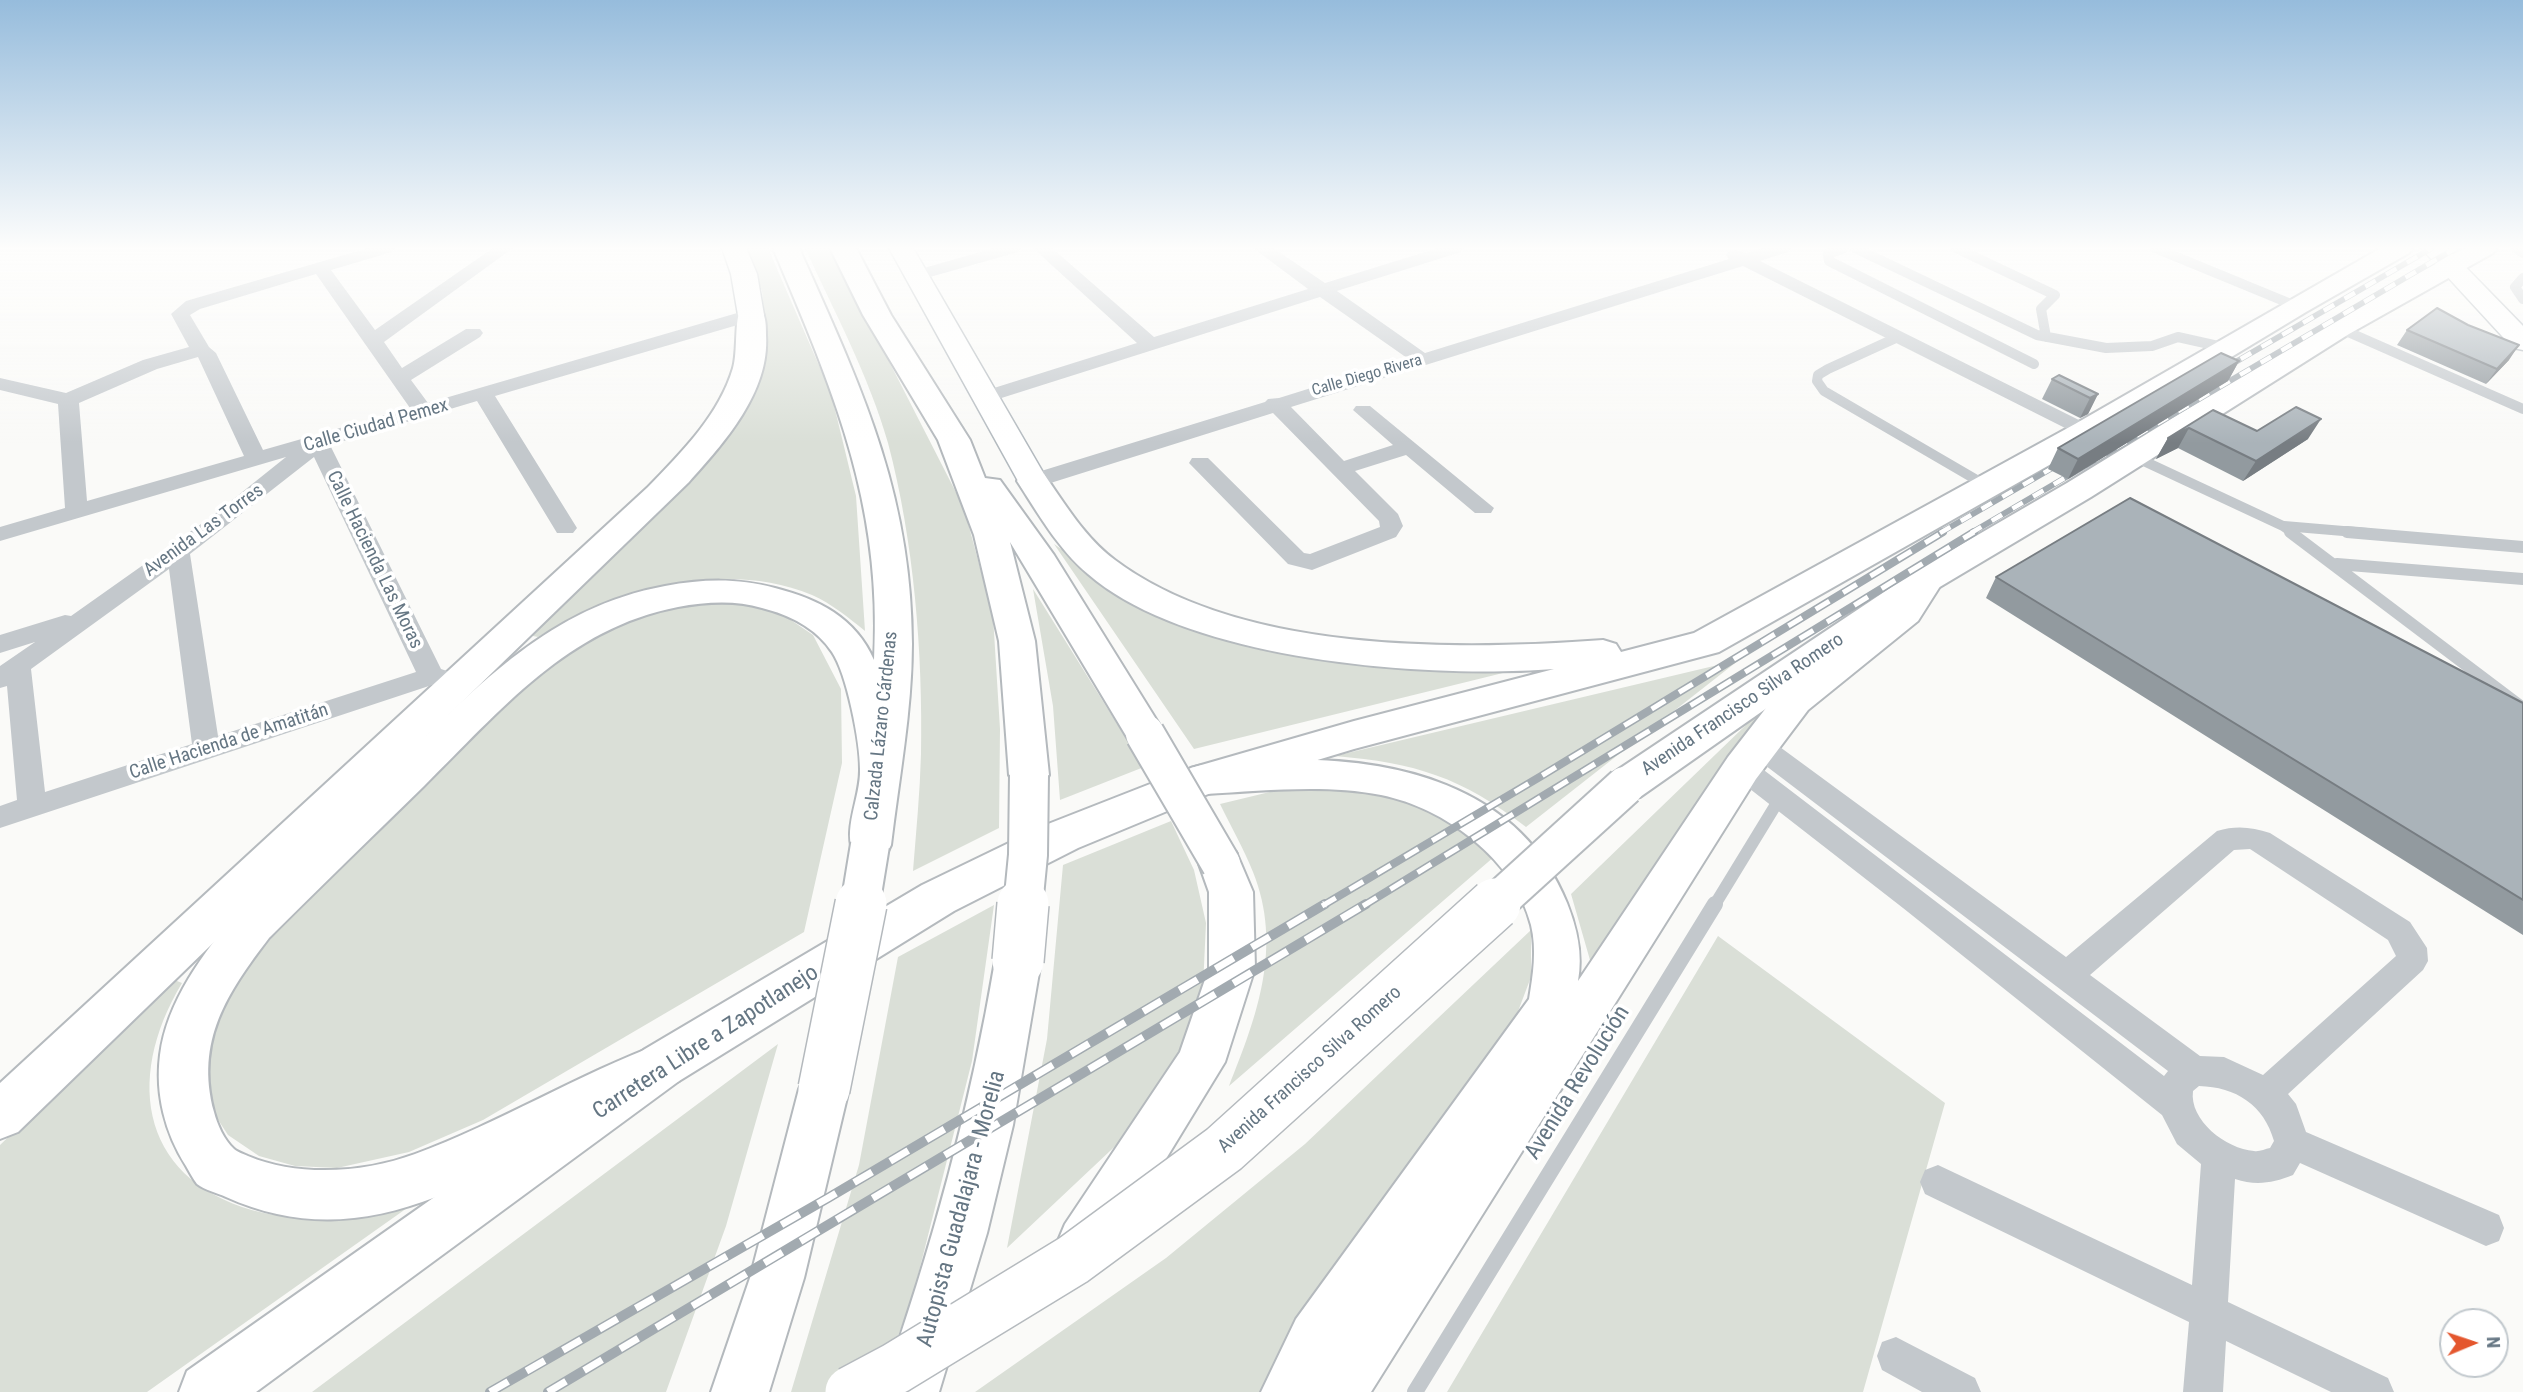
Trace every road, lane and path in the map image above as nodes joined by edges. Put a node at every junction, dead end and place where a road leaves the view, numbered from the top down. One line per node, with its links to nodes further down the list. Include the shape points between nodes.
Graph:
1 (181, 313): 27 (street)
2 (353, 313): 23 (street)
3 (412, 313): 23 (street)
4 (814, 313): 69 (main road, Calzada Lázaro Cárdenas, via 869,455 886,537 893,620)
5 (876, 313): 40 (main road)
6 (937, 313): 33 (main road)
7 (1115, 313): 25 (street)
8 (1253, 313): 25 (street)
9 (1358, 313): 28 (street)
10 (1572, 313): 28 (street, Calle Diego Rivera)
11 (1850, 313): 21 (street)
12 (1931, 313): 29 (lane)
13 (1994, 313): 22 (lane)
14 (2041, 313): 22 (lane)
15 (2285, 313): 26 (main road)
16 (2367, 313): 19 (main road, Avenida Francisco Silva Romero)
17 (2496, 313): 24 (main road)
18 (751, 315): 32 (street, Calle Ciudad Pemex); 63 (main road, via 754,335 747,369 733,405 702,449 660,494)
19 (2339, 328): 36 (lane); 43 (main road, Avenida Francisco Silva Romero)
20 (473, 333): 30 (street)
21 (1898, 337): 39 (street); 48 (lane, via 1828,369 1817,381 1824,391)
22 (2046, 337): 26 (lane, via 2126,349 2178,337)
23 (373, 341): 30 (street)
24 (2523, 342)
25 (1151, 345): 33 (street)
26 (2227, 348): 39 (main road)
27 (201, 351): 34 (street); 44 (street, via 206,353)
28 (1423, 360): 35 (street, Calle Diego Rivera)
29 (2034, 365)
30 (400, 378): 38 (street)
31 (0, 384): 34 (street)
32 (483, 394): 38 (street, Calle Ciudad Pemex); 52 (street)
33 (985, 397): 47 (main road)
34 (68, 400): 50 (street)
35 (1275, 404): 46 (street); 47 (street, Calle Diego Rivera)
36 (2523, 409)
37 (1363, 410): 42 (street)
38 (424, 412): 41 (street, Calle Ciudad Pemex)
39 (2086, 431): 48 (main road)
40 (954, 440): 85 (main road, bridge, via 1042,563 1220,864 1231,892 1231,968 1201,1062); 91 (main road, Autopista Guadalajara - Morelia, bridge, via 992,535 1017,641 1029,775 1027,855 1018,961 984,1148)
41 (318, 443): 44 (street, Calle Ciudad Pemex); 55 (street, Avenida Las Torres); 63 (street, Calle Hacienda Las Moras)
42 (1409, 447): 46 (street); 49 (street)
43 (2133, 456): 51 (lane); 58 (main road, Avenida Francisco Silva Romero)
44 (257, 460): 50 (street, Calle Ciudad Pemex)
45 (1200, 463): 46 (street, via 1296,559 1308,562 1388,532 1392,526)
46 (1340, 469)
47 (1033, 481): 60 (main road, via 1072,539 1104,569 1157,602 1218,625 1286,640 1441,658 1563,657)
48 (1987, 486): 60 (main road)
49 (1483, 508)
50 (77, 511): 53 (street, Calle Ciudad Pemex)
51 (2283, 526): 54 (lane); 56 (lane)
52 (565, 528)
53 (0, 534)
54 (2523, 547)
55 (178, 551): 59 (street, Avenida Las Torres); 67 (street)
56 (2337, 564): 57 (lane); 65 (lane)
57 (2523, 579)
58 (1926, 580): 68 (main road, via 1905,613 1794,700); 85 (main road, Avenida Francisco Silva Romero, bridge, via 1625,786 1224,1149)
59 (88, 616): 61 (street, Avenida Las Torres); 62 (street, Avenida Las Torres)
60 (1706, 643): 70 (main road)
61 (0, 644)
62 (9, 672): 72 (street)
63 (445, 679): 67 (street, Calle Hacienda de Amatitán); 80 (main road)
64 (2486, 697): 66 (lane)
65 (2523, 708)
66 (2523, 716)
67 (206, 749): 72 (street, Calle Hacienda de Amatitán)
68 (1750, 757): 71 (street); 74 (street); 93 (main road, via 1356,1365)
69 (880, 768): 76 (main road, via 866,684 856,656 837,631 804,609 765,596 725,591 665,596 611,612 534,656 253,925 222,964 197,1008 184,1052 183,1089 194,1133 216,1167 259,1186 301,1195 343,1193 418,1179); 89 (main road, Calzada Lázaro Cárdenas, bridge, via 853,953 824,1089 777,1278)
70 (1205, 779): 76 (main road, Carretera Libre a Zapotlanejo, via 1063,836 938,898); 92 (main road, via 1346,775 1423,791 1479,822 1519,858 1553,916 1557,937 1559,983 1551,1006 1316,1339)
71 (1780, 798): 74 (street); 94 (lane, Avenida Revolución)
72 (32, 806): 73 (street, Calle Hacienda de Amatitán)
73 (0, 817)
74 (1927, 891): 75 (street); 79 (street)
75 (2066, 976): 77 (street); 78 (street, via 2227,839 2260,841 2399,931 2411,948 2412,961)
76 (662, 1065): 88 (main road, Carretera Libre a Zapotlanejo)
77 (2194, 1071): 78 (street, via 2224,1072); 79 (street, via 2177,1083)
78 (2266, 1093): 81 (street, via 2284,1115)
79 (2174, 1104): 82 (street, via 2189,1133)
80 (0, 1116)
81 (2292, 1143): 82 (street, via 2281,1163 2253,1168); 84 (street)
82 (2219, 1157): 86 (street)
83 (1938, 1182): 86 (street)
84 (2486, 1228)
85 (1073, 1260): 90 (main road, bridge)
86 (2209, 1311): 96 (street); 97 (street)
87 (1896, 1356): 95 (street)
88 (208, 1392)
89 (740, 1392)
90 (851, 1392)
91 (910, 1392)
92 (1290, 1392)
93 (1334, 1392)
94 (1415, 1392)
95 (1961, 1392)
96 (2203, 1392)
97 (2374, 1392)

